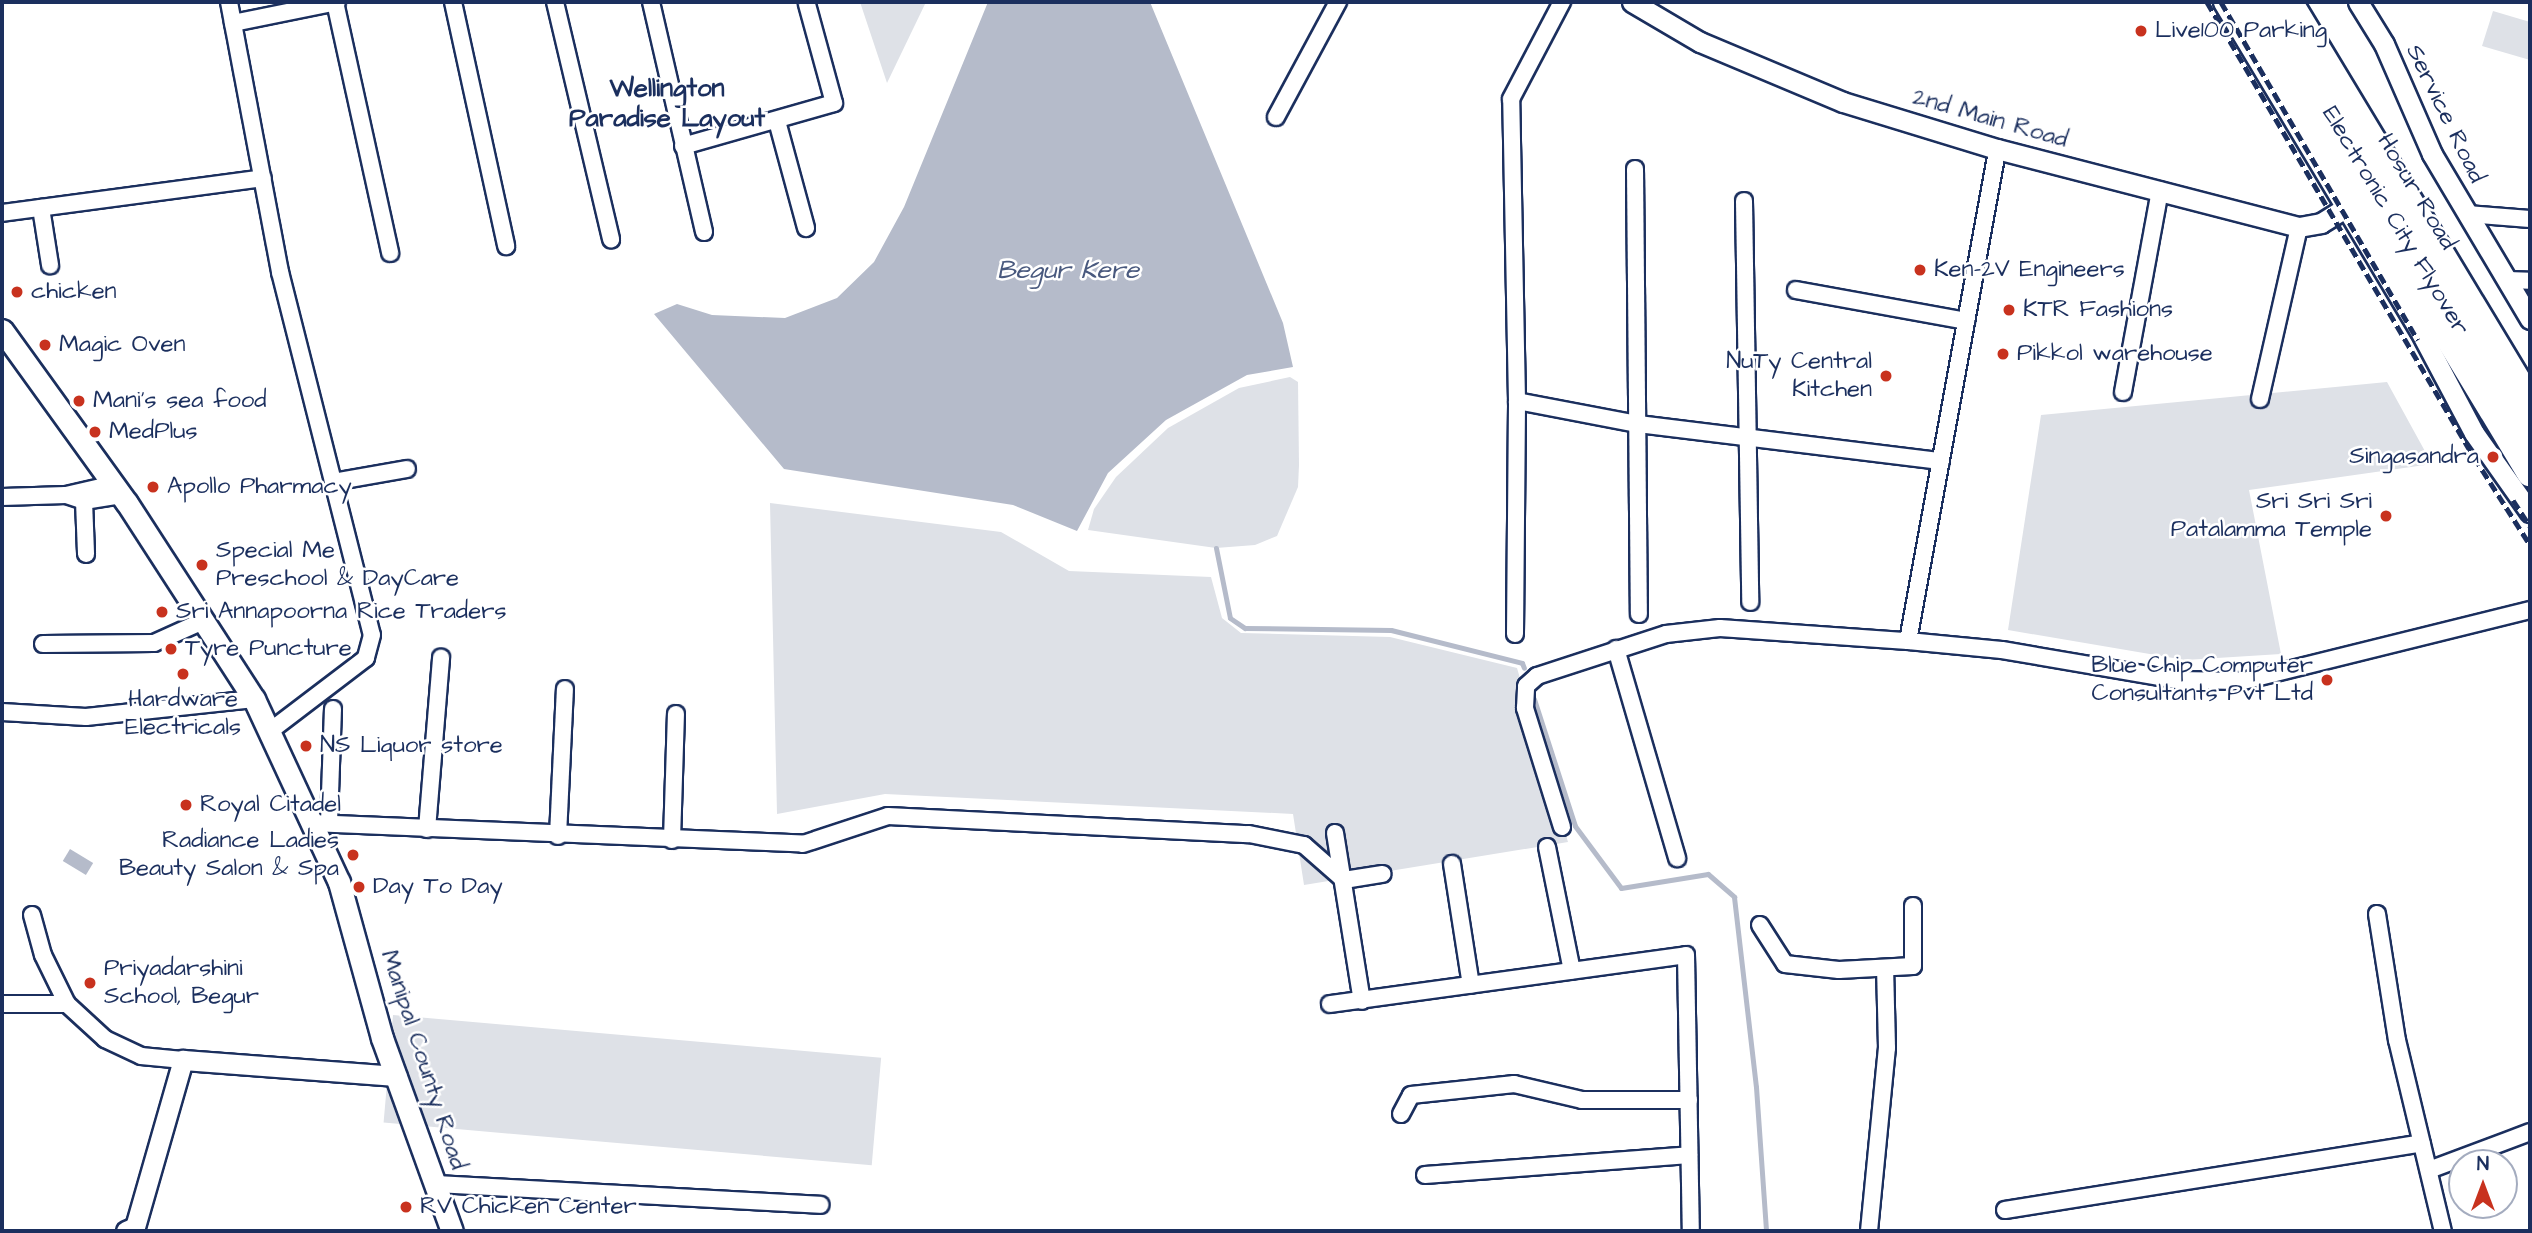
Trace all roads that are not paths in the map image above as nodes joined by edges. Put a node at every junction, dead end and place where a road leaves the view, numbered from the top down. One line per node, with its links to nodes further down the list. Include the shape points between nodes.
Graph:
1 (229, 2): 16 (street)
2 (336, 2): 16 (street); 35 (street)
3 (453, 2): 34 (street)
4 (555, 2): 33 (street)
5 (650, 2): 19 (street)
6 (1338, 2): 17 (street)
7 (1562, 2): 46 (street, via 1511,99)
8 (1632, 2): 20 (street, 2nd Main Road, via 1699,42 1843,102)
9 (2223, 2): 25 (street)
10 (2245, 2): 53 (highway, Hosur Road)
11 (2262, 2): 50 (highway, Electronic City Flyover)
12 (2288, 2): 47 (highway, Electronic City Flyover)
13 (2301, 2): 43 (highway, Hosur Road)
14 (2358, 2): 28 (street, Service Road, via 2384,44 2432,154)
15 (807, 5): 18 (street, via 834,103)
16 (233, 23): 22 (street)
17 (1276, 117)
18 (777, 121): 19 (street); 31 (street)
19 (683, 146): 32 (street)
20 (1997, 149): 23 (street, 2nd Main Road); 41 (street)
21 (1635, 169): 48 (street)
22 (263, 178): 26 (street); 54 (street, via 280,272)
23 (2160, 190): 30 (street, 2nd Main Road); 44 (street)
24 (1744, 201): 49 (street)
25 (2347, 207): 30 (street, via 2321,223); 59 (street, via 2474,433)
26 (41, 208): 27 (street); 36 (street)
27 (2, 213)
28 (2468, 214): 29 (street); 37 (street, Service Road)
29 (2530, 219)
30 (2299, 227): 45 (street)
31 (806, 228)
32 (704, 232)
33 (611, 239)
34 (506, 246)
35 (390, 253)
36 (50, 265)
37 (2507, 280): 38 (street); 40 (street, Service Road)
38 (2530, 281)
39 (1796, 290): 41 (street)
40 (2530, 319)
41 (1966, 321): 51 (street)
42 (2, 330): 55 (main road, Manipal County Road)
43 (2530, 382)
44 (2123, 392)
45 (2260, 399)
46 (1517, 401): 48 (street); 65 (street)
47 (2530, 403)
48 (1638, 424): 49 (street); 63 (street)
49 (1747, 439): 51 (street); 61 (street)
50 (2530, 439)
51 (1941, 461): 66 (street)
52 (407, 469): 54 (street)
53 (2530, 473)
54 (333, 482): 75 (street, via 372,647 366,658)
55 (118, 490): 56 (street); 58 (street); 64 (main road, Manipal County Road)
56 (66, 495): 57 (street); 58 (street)
57 (2, 497)
58 (84, 501): 60 (street)
59 (2530, 512)
60 (86, 554)
61 (1750, 602)
62 (2530, 610): 66 (street, via 2243,681 2177,680 2003,650)
63 (1639, 614)
64 (203, 621): 67 (street, via 153,643); 71 (main road, Manipal County Road)
65 (1515, 634)
66 (1908, 641): 68 (street, via 1695,628)
67 (43, 644)
68 (1616, 649): 77 (street, via 1537,676 1526,686 1525,708); 83 (street)
69 (441, 658): 78 (street)
70 (565, 688): 80 (street)
71 (254, 699): 73 (street, via 86,718); 75 (main road, Manipal County Road)
72 (333, 709): 76 (street)
73 (2, 712)
74 (676, 714): 81 (street)
75 (269, 732): 76 (main road, Manipal County Road)
76 (320, 823): 78 (street); 99 (main road, Manipal County Road)
77 (1562, 827)
78 (427, 829): 80 (street)
79 (1335, 832): 86 (street)
80 (558, 836): 81 (street)
81 (672, 840): 86 (street, via 803,844 888,816 1249,834 1304,845)
82 (1547, 847): 92 (street)
83 (1677, 858)
84 (1452, 864): 93 (street)
85 (1383, 874): 86 (street)
86 (1343, 880): 94 (street)
87 (1913, 906): 91 (street, via 1913,966)
88 (2377, 914): 103 (street, via 2397,1040)
89 (32, 915): 96 (street, via 43,955)
90 (1760, 925): 91 (street, via 1785,964 1839,970)
91 (1885, 968): 113 (street, via 1887,1048)
92 (1572, 971): 93 (street); 100 (street, via 1686,955)
93 (1471, 985): 94 (street)
94 (1362, 1001): 97 (street)
95 (2, 1004): 96 (street)
96 (67, 1004): 98 (street, via 105,1039 129,1051)
97 (1330, 1004)
98 (183, 1060): 99 (street); 110 (street, via 135,1227)
99 (396, 1076): 107 (main road, Manipal County Road)
100 (1689, 1100): 101 (street, via 1582,1100 1514,1084 1411,1096); 104 (street)
101 (1401, 1114)
102 (2530, 1132): 105 (street)
103 (2422, 1143): 105 (street); 109 (street)
104 (1689, 1155): 106 (street); 112 (street)
105 (2429, 1170): 114 (street)
106 (1425, 1175)
107 (435, 1184): 108 (street); 111 (main road, Manipal County Road)
108 (820, 1205)
109 (2006, 1210)
110 (126, 1231)
111 (452, 1231)
112 (1691, 1231)
113 (1868, 1231)
114 (2443, 1231)

